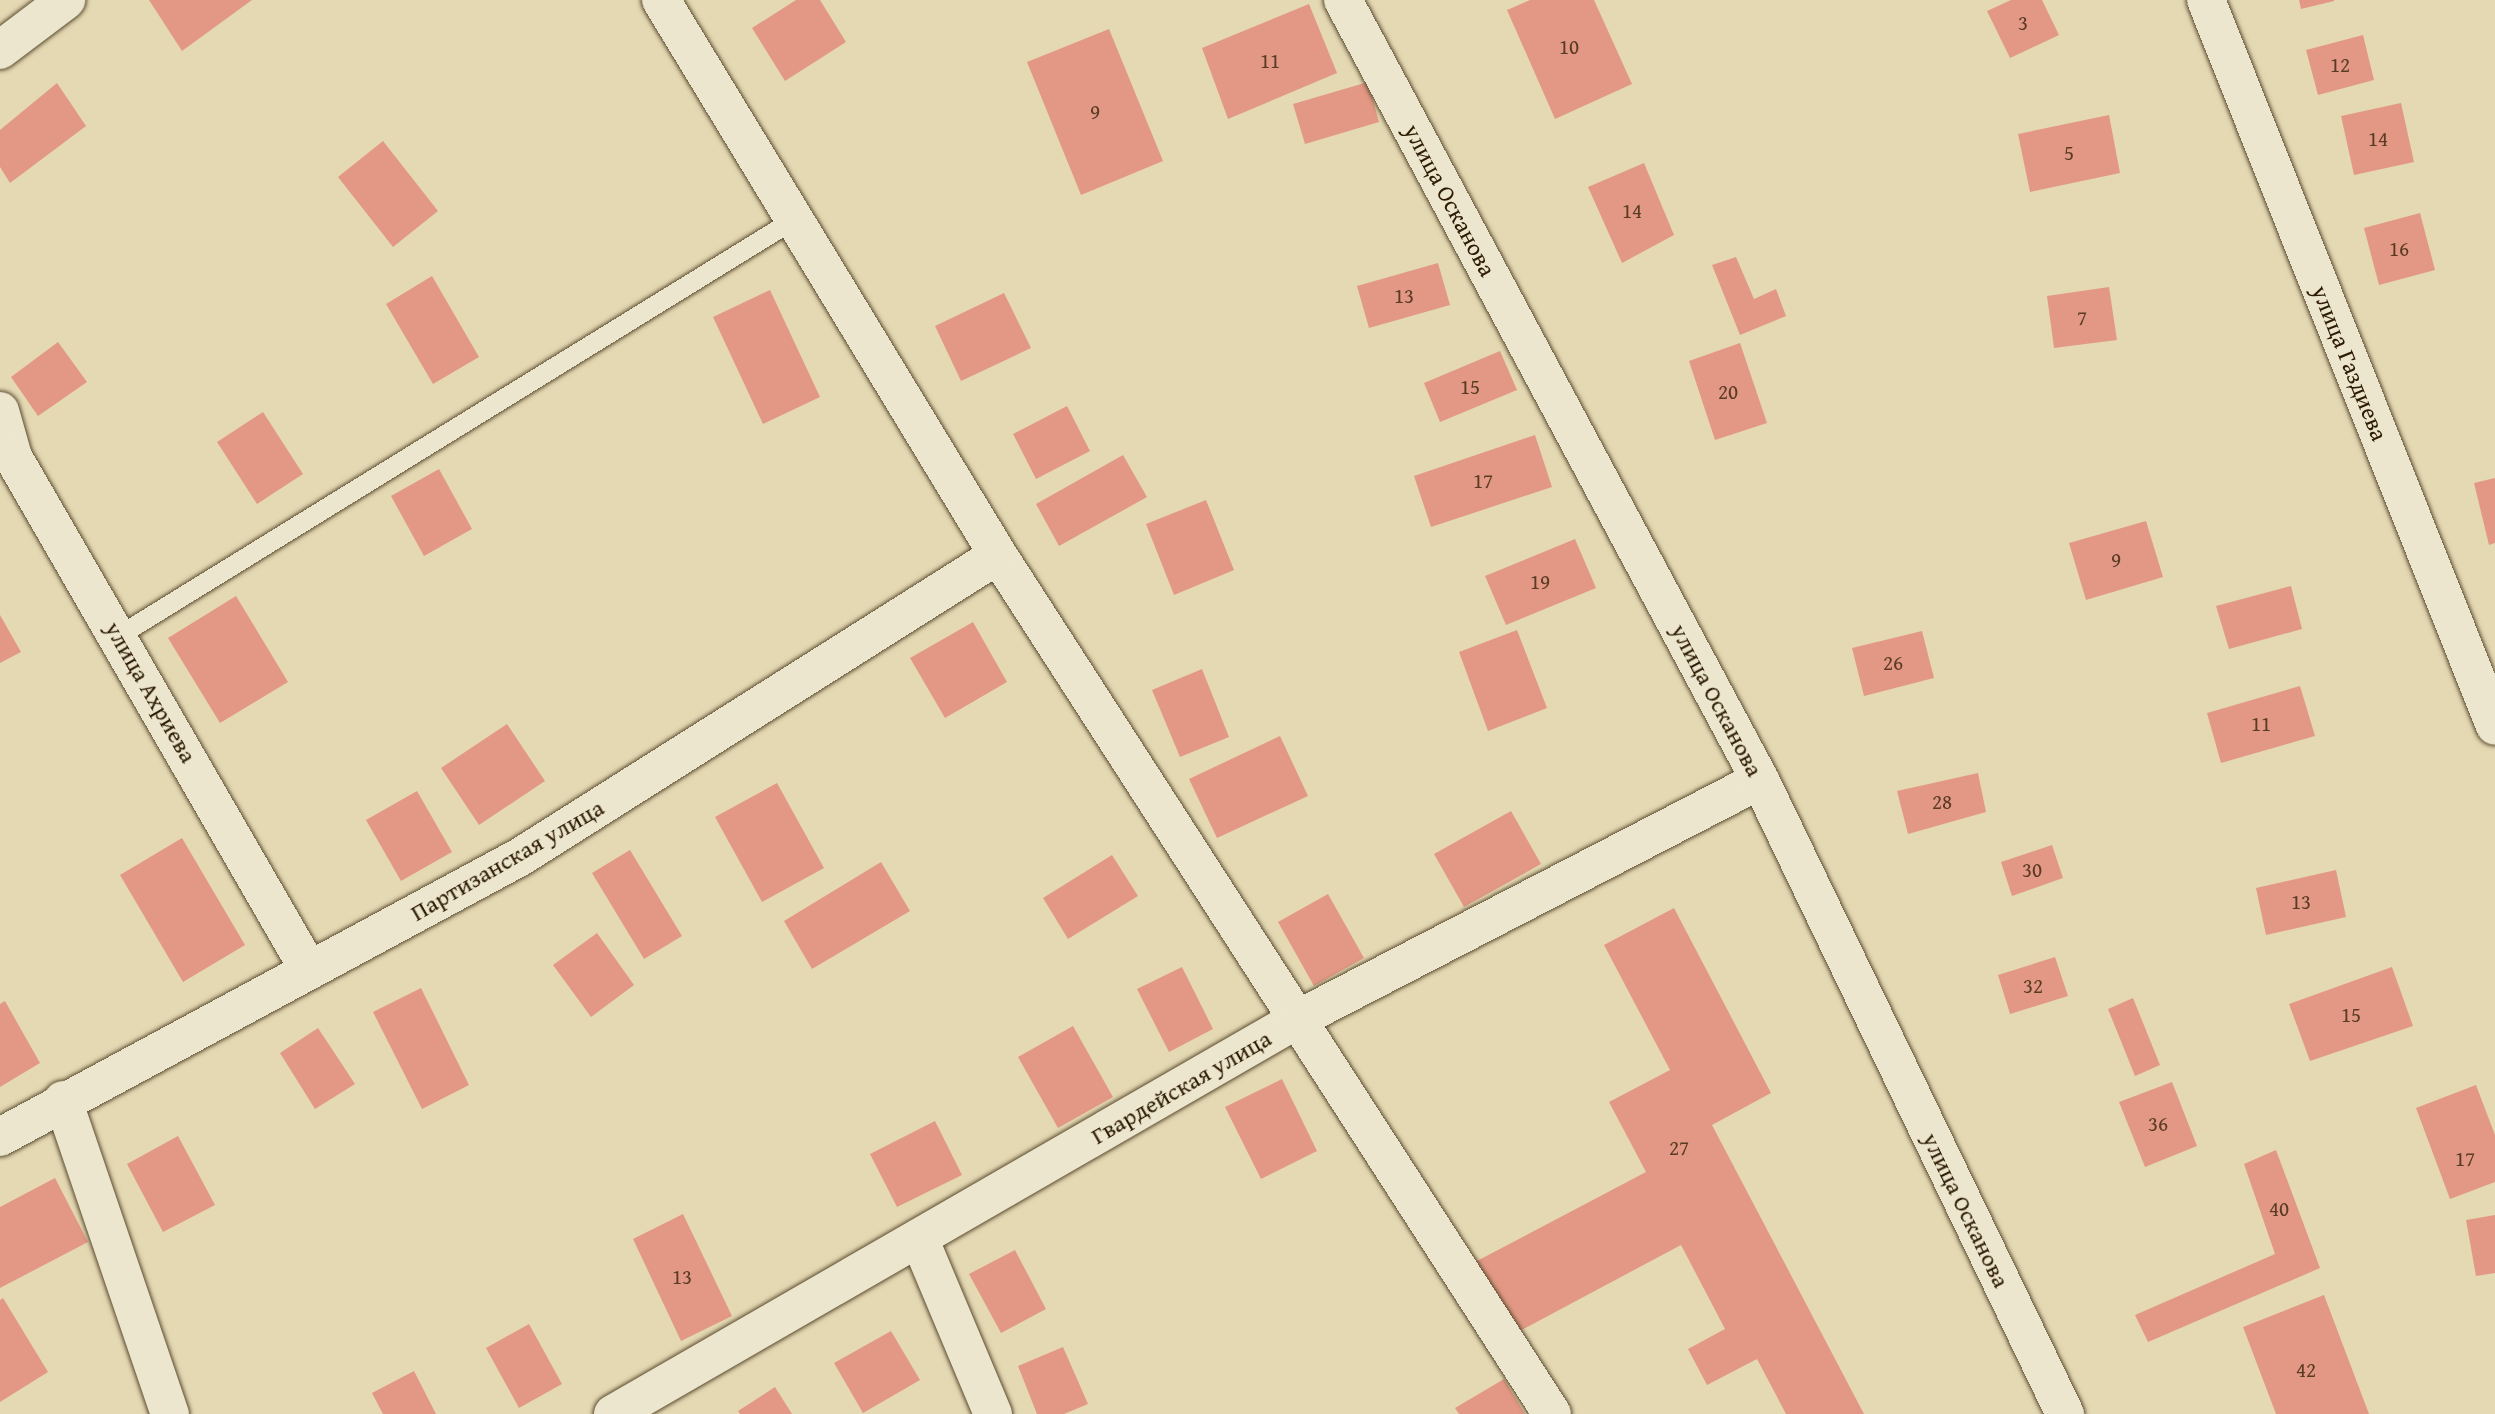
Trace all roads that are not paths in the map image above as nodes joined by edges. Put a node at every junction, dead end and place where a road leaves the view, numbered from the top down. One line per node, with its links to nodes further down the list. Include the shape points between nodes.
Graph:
1 (66, 0): 5 (street)
2 (661, 0): 6 (street)
3 (1343, 0): 12 (street, улица Осканова)
4 (2206, 0): 11 (street, улица Газдиева)
5 (0, 50)
6 (794, 219): 9 (street); 10 (lane)
7 (0, 411): 8 (street, улица Ахриева)
8 (7, 461): 10 (street, улица Ахриева)
9 (998, 555): 13 (street, Партизанская улица, via 520,857); 14 (street)
10 (119, 635): 13 (street, улица Ахриева)
11 (2495, 726)
12 (1760, 780): 14 (street, Гвардейская улица); 22 (street, улица Осканова)
13 (309, 970): 15 (street, Партизанская улица)
14 (1298, 1019): 17 (street, Гвардейская улица); 21 (street)
15 (63, 1100): 16 (street, Партизанская улица); 18 (street)
16 (0, 1137)
17 (919, 1238): 19 (street, Гвардейская улица); 20 (street)
18 (170, 1414)
19 (613, 1414)
20 (993, 1414)
21 (1552, 1414)
22 (2065, 1414)

